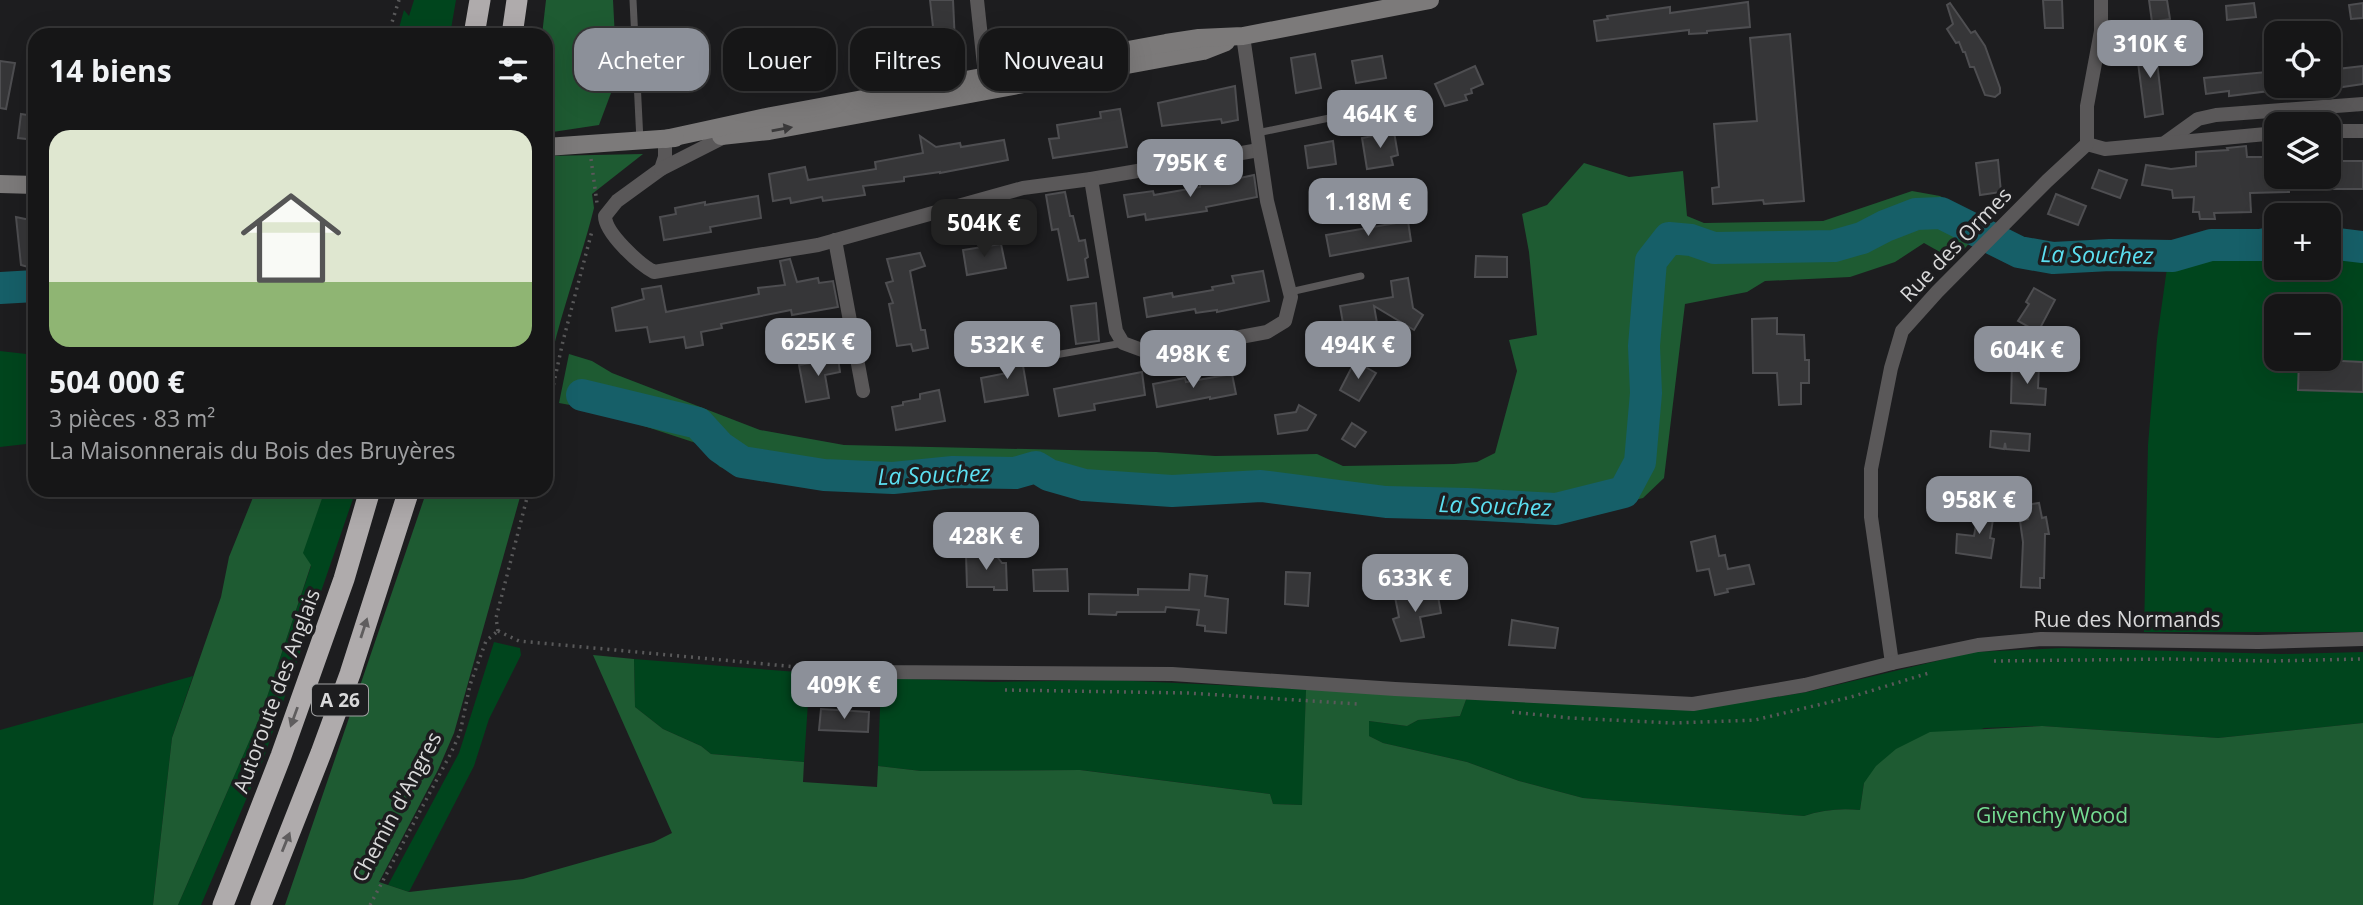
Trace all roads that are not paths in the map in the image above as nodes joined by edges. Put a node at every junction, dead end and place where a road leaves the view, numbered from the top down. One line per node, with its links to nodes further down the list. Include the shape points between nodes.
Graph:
1 (480, 0): 7 (highway)
2 (517, 0): 8 (highway)
3 (633, 0): 22 (lane)
4 (977, 0): 9 (street)
5 (1430, 0): 10 (main road)
6 (2101, 0): 24 (street, via 2101,31 2087,106)
7 (475, 28)
8 (513, 28)
9 (980, 28)
10 (1243, 36): 11 (main road, via 1203,51); 18 (street)
11 (1128, 63)
12 (979, 86): 20 (main road, one-way to 12, via 769,131)
13 (979, 86): 21 (main road, via 771,116)
14 (2363, 104): 23 (street, via 2198,118)
15 (1339, 116): 18 (lane)
16 (2341, 131): 17 (street)
17 (2363, 131)
18 (1256, 133): 26 (street)
19 (2264, 134): 23 (street)
20 (728, 135): 21 (main road); 27 (street)
21 (665, 139): 22 (main road); 27 (street)
22 (640, 141): 25 (main road)
23 (2166, 142): 24 (street, via 2105,149)
24 (2087, 144): 40 (street, Rue des Ormes, via 1902,331 1871,469 1871,517)
25 (553, 148)
26 (1259, 150): 28 (street); 33 (street)
27 (661, 169): 31 (street, via 609,209 600,227 654,272)
28 (1091, 179): 31 (street, via 1023,188); 34 (street, via 1116,331)
29 (0, 184): 30 (main road)
30 (28, 185)
31 (835, 240): 36 (street)
32 (1361, 276): 33 (lane)
33 (1290, 292): 34 (street, via 1285,321 1267,332 1142,350)
34 (1123, 343): 35 (lane)
35 (1055, 355)
36 (863, 391)
37 (368, 497): 42 (highway, Autoroute des Anglais / A 26, one-way to 42, via 335,604)
38 (406, 497): 43 (highway, A 26, one-way to 38, via 340,700)
39 (2363, 639): 40 (street, Rue des Normands, via 2041,639 1978,645)
40 (1892, 663): 41 (street, Rue des Normands, via 1805,685 1693,704 1172,674)
41 (811, 669)
42 (223, 905)
43 (261, 905)

